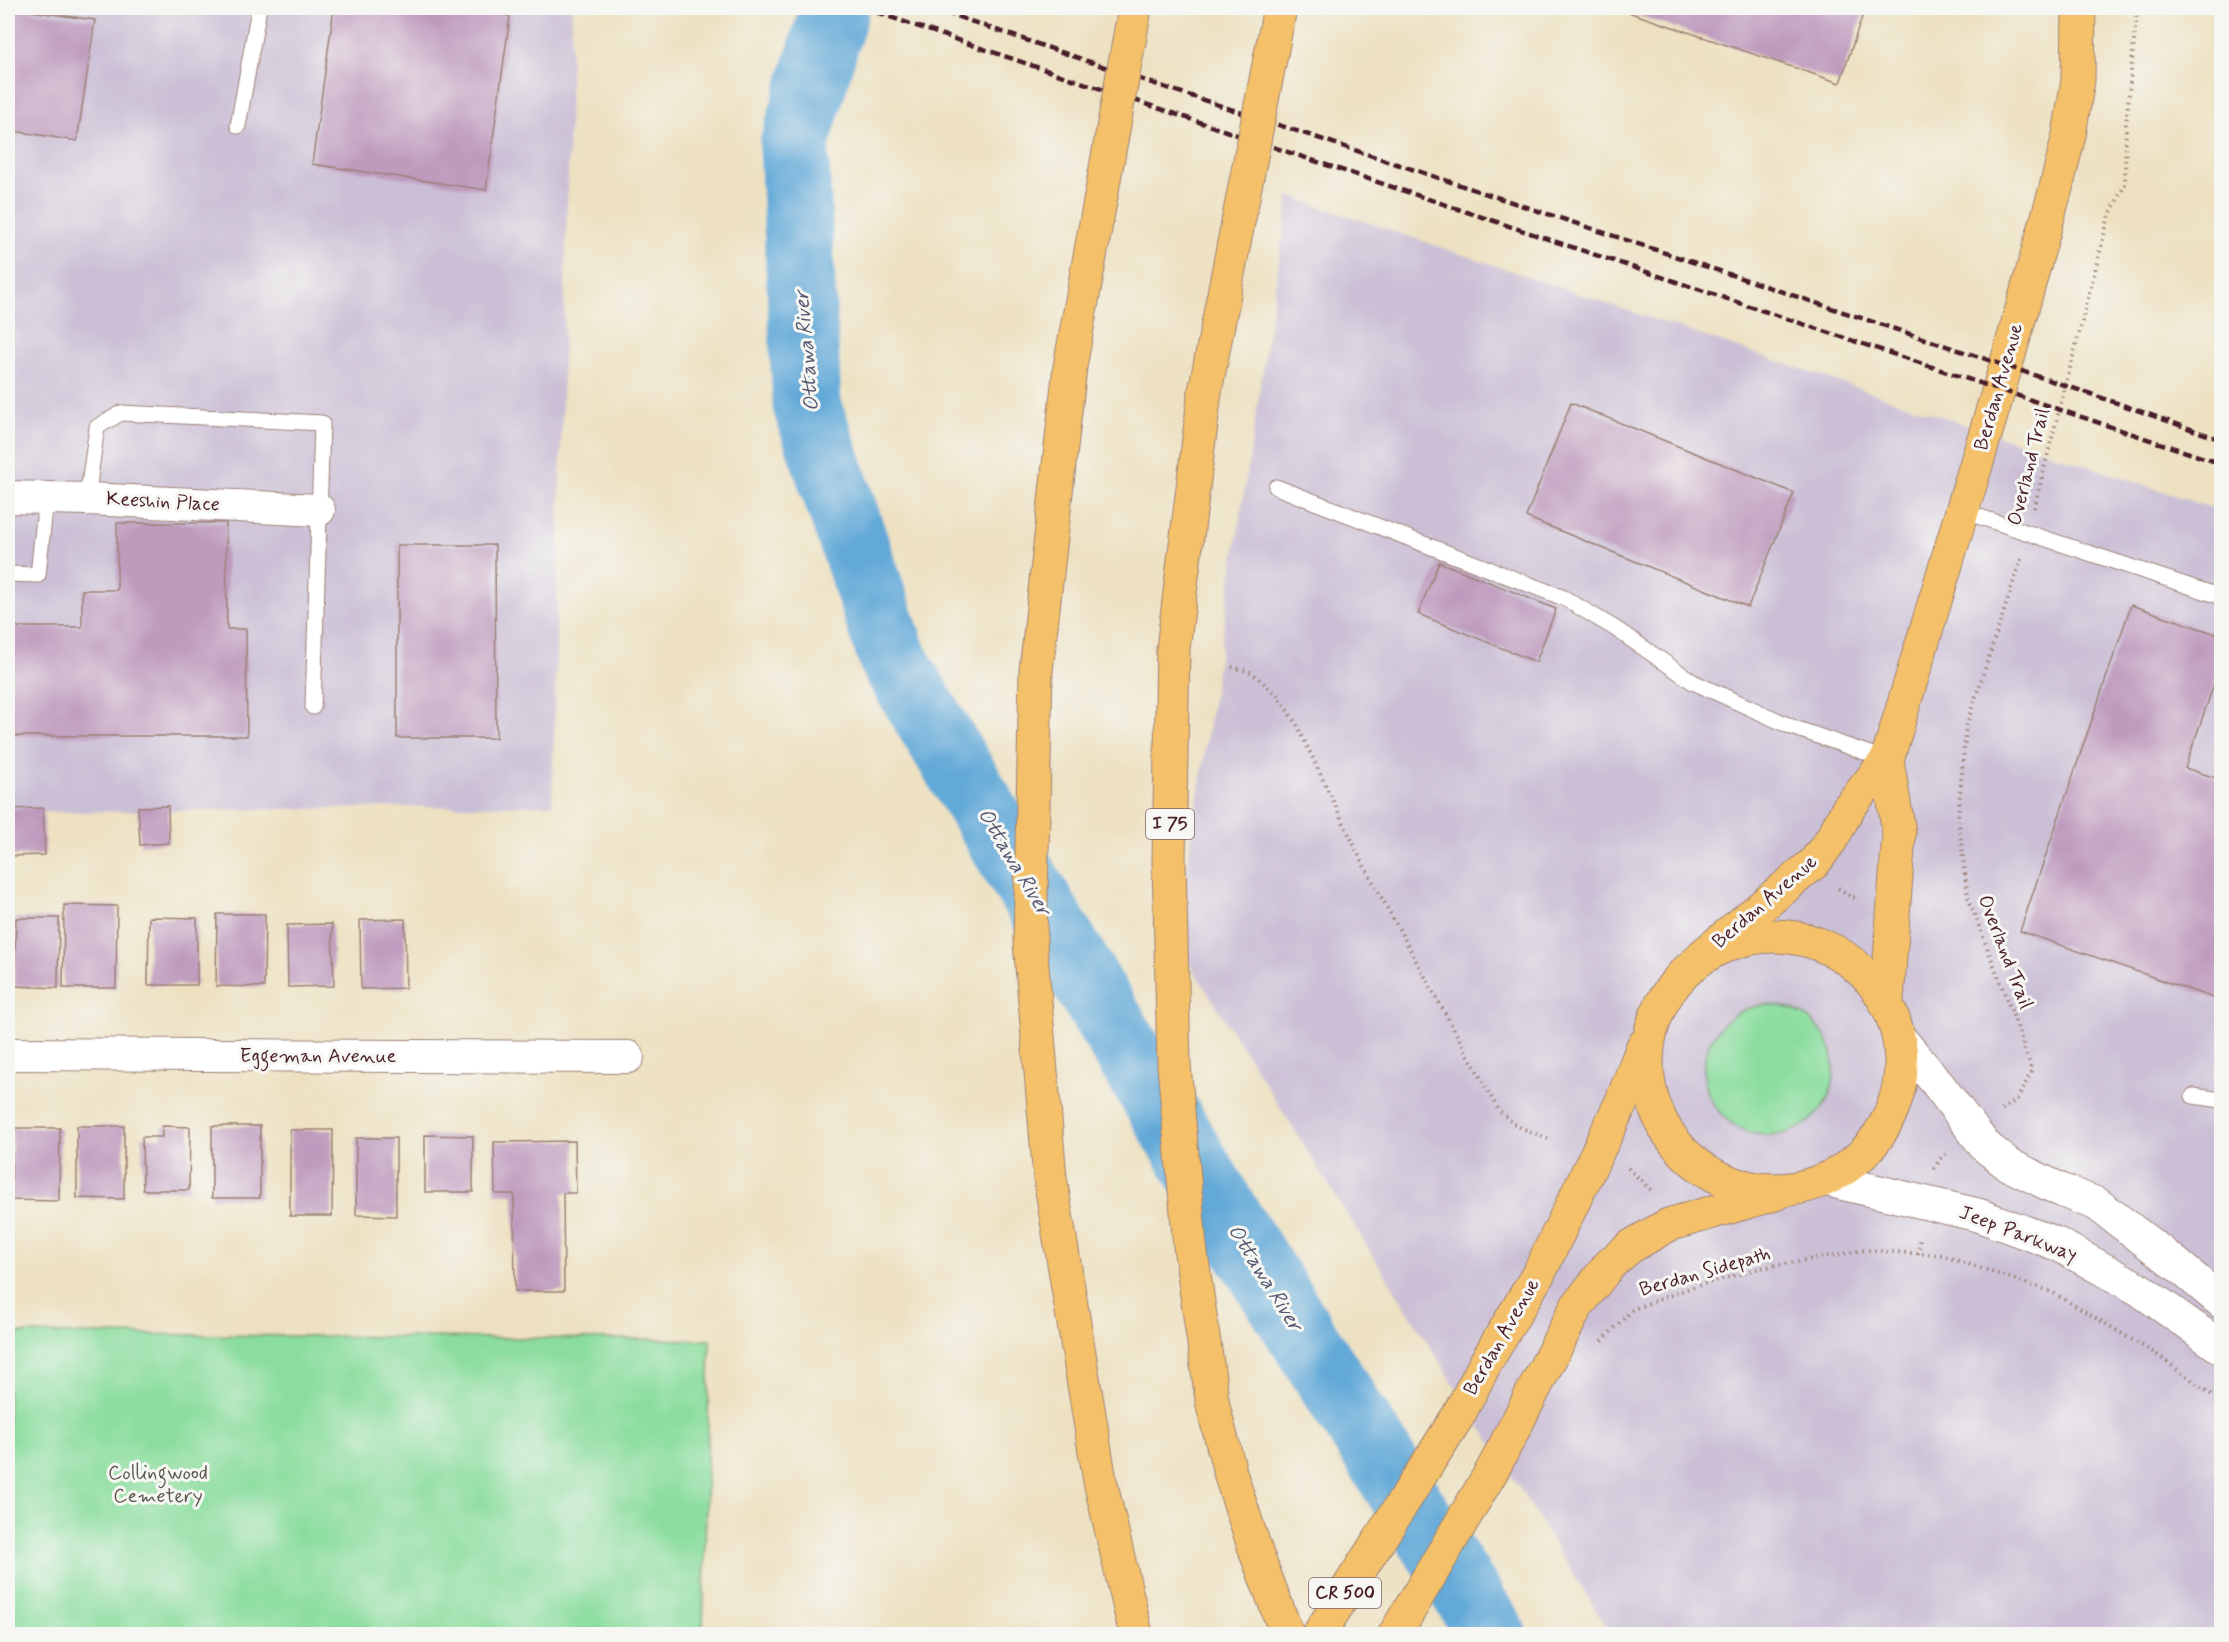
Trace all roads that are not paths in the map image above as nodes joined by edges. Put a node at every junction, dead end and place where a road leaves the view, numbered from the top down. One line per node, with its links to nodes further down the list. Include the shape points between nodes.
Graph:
1 (259, 8): 5 (lane)
2 (1135, 8): 29 (main road, bridge, via 1070,367 1036,671 1030,942 1050,1178 1100,1481)
3 (1280, 8): 30 (main road, I 75, bridge, via 1205,391 1173,649 1169,860 1175,1077 1190,1246 1213,1406 1238,1498)
4 (2079, 8): 11 (main road, Berdan Avenue, via 2078,80 2069,135)
5 (238, 126)
6 (1276, 487): 15 (lane, via 1564,598 1693,682 1792,727)
7 (8, 497): 8 (street, Keeshin Place)
8 (46, 499): 9 (street, Keeshin Place); 12 (lane, via 38,574)
9 (87, 499): 10 (street, Keeshin Place); 10 (lane, via 97,427 122,413 322,423)
10 (319, 510): 14 (lane)
11 (1962, 511): 13 (lane); 15 (main road, Berdan Avenue)
12 (8, 574)
13 (2222, 597)
14 (313, 707)
15 (1887, 760): 16 (main road, Berdan Avenue, via 1849,807 1814,863); 17 (main road, Berdan Avenue, via 1899,833)
16 (1703, 955): 17 (main road, via 1741,938 1784,934 1825,944 1860,967); 18 (main road, Berdan Avenue, via 1672,984)
17 (1887, 1000): 19 (main road)
18 (1653, 1022): 25 (main road, via 1646,1064 1653,1105 1674,1143 1706,1171 1734,1184); 31 (main road, Berdan Avenue / CR 500, via 1622,1101 1539,1273 1458,1416)
19 (1901, 1040): 24 (main road, via 1901,1082 1888,1123 1862,1156); 26 (street, via 1985,1146 2009,1165 2097,1204)
20 (8, 1054): 21 (street, Eggeman Avenue)
21 (628, 1057)
22 (2193, 1096): 23 (lane)
23 (2222, 1100)
24 (1828, 1180): 25 (main road); 27 (street, Jeep Parkway, via 1978,1215 2057,1245 2139,1289)
25 (1786, 1191): 28 (main road, via 1668,1226 1639,1241 1610,1264 1577,1306 1493,1469)
26 (2222, 1302)
27 (2222, 1348)
28 (1402, 1624)
29 (1136, 1635)
30 (1287, 1635)
31 (1319, 1635)

